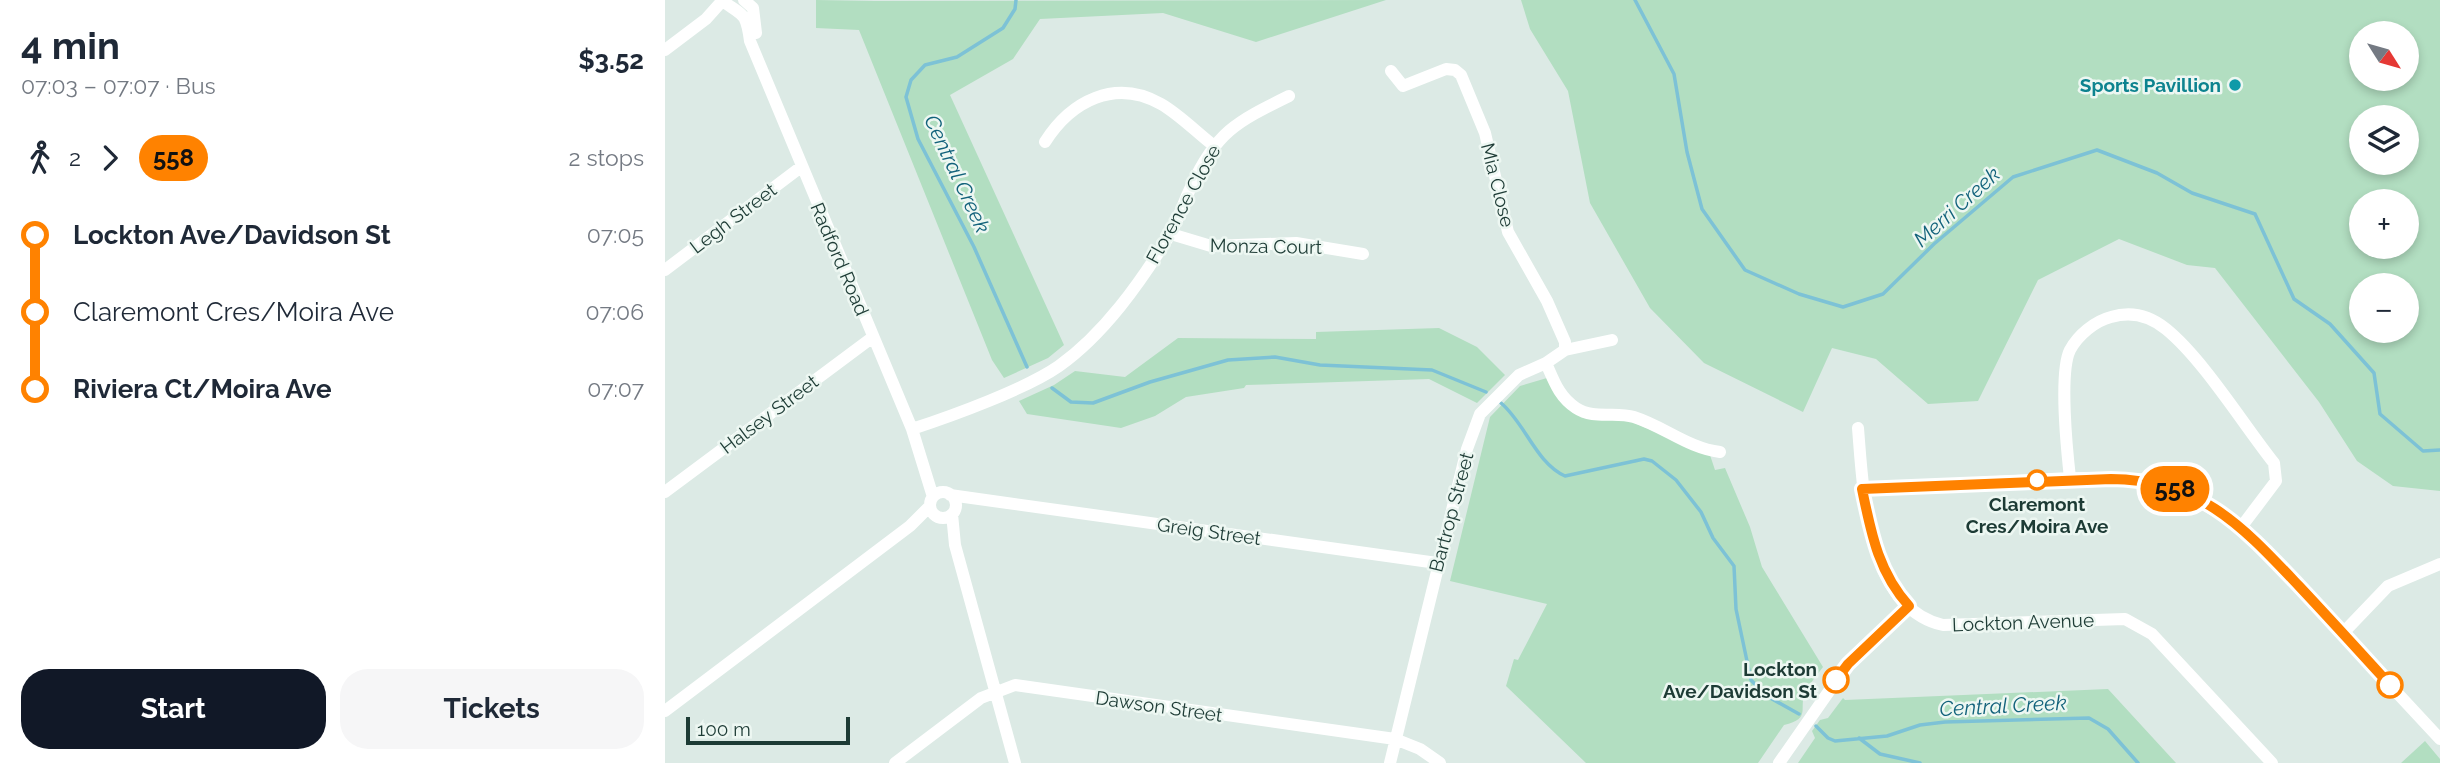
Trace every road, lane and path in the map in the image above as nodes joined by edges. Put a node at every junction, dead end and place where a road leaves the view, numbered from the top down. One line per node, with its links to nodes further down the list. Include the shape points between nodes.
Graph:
1 (722, 0): 3 (street, via 706,19); 4 (street, Radford Road, via 744,13)
2 (744, 0): 4 (street, Radford Road, via 755,13)
3 (665, 50)
4 (758, 54): 9 (street, Radford Road)
5 (1391, 71): 15 (street, Mia Close, via 1402,89 1446,69 1461,75 1485,133 1508,232 1547,301)
6 (1289, 96): 8 (street, Florence Close, via 1244,119)
7 (1045, 142): 8 (street, via 1072,109 1089,99 1122,92 1164,106)
8 (1213, 145): 10 (street, Florence Close)
9 (801, 167): 12 (street, Legh Street); 13 (street, Radford Road)
10 (1171, 233): 11 (street, Monza Court, via 1211,246 1296,243); 18 (street, Florence Close, via 1130,293 1058,367)
11 (1363, 254)
12 (665, 270)
13 (873, 337): 18 (street, Radford Road); 23 (street, Halsey Street)
14 (1612, 340): 15 (street, Bartrop Street)
15 (1565, 350): 16 (street, Bartrop Street)
16 (1546, 363): 19 (street, via 1557,389 1579,410 1634,417 1693,446); 28 (street, Bartrop Street, via 1519,376 1480,414)
17 (1858, 428): 22 (street, Lockton Avenue)
18 (912, 429): 20 (street, Radford Road)
19 (1720, 452)
20 (925, 463): 24 (street, Radford Road); 25 (street, Radford Road)
21 (2070, 478): 22 (street); 26 (street, via 2132,479 2162,485 2200,499); 26 (street, via 2065,390 2070,350 2105,318 2144,316 2186,349 2274,463 2276,481)
22 (1862, 489): 30 (street, Lockton Avenue, via 1879,561)
23 (665, 492)
24 (951, 502): 25 (street); 25 (street); 27 (street, Radford Road); 28 (street, Greig Street, via 981,499)
25 (934, 508): 27 (street, Radford Road); 33 (street)
26 (2242, 526): 31 (street)
27 (955, 545): 32 (street, Radford Road)
28 (1437, 563): 34 (street, Bartrop Street)
29 (2440, 564): 31 (street, via 2388,586)
30 (1909, 606): 40 (street, via 1848,664); 41 (street, Lockton Avenue, via 1932,623 1943,625 2125,619 2152,634)
31 (2343, 633): 35 (street)
32 (994, 692): 34 (street, Dawson Street, via 1016,685); 36 (street, Dawson Street); 37 (street, Radford Road)
33 (665, 711)
34 (1395, 739): 38 (street, Bartrop Street); 39 (street, Dawson Street)
35 (2440, 739)
36 (895, 763)
37 (1015, 763)
38 (1390, 763)
39 (1440, 763)
40 (1779, 763)
41 (2272, 763)

